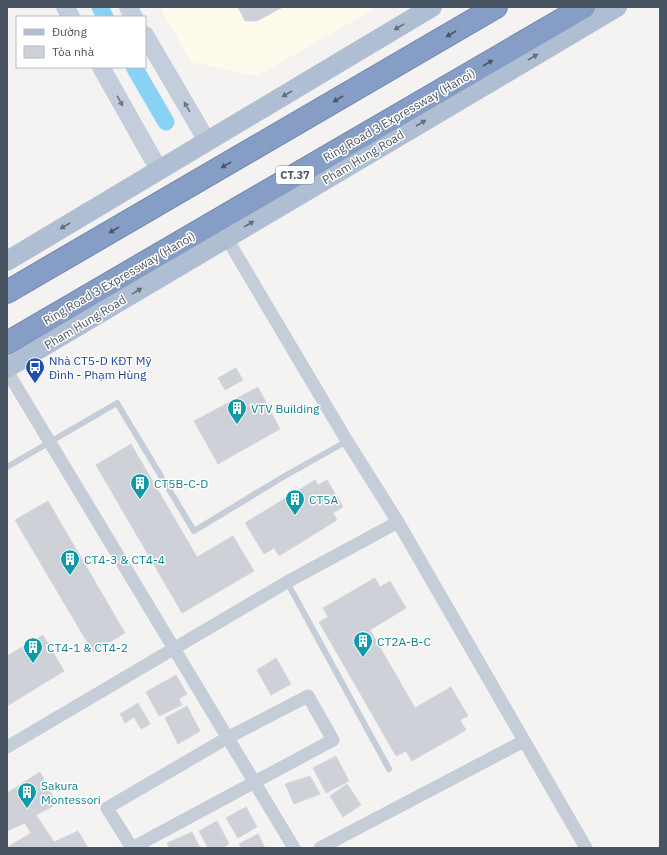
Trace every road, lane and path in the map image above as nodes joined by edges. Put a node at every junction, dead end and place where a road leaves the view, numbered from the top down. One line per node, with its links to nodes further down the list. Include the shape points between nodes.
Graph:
1 (65, 7): 7 (street)
2 (128, 7): 8 (street)
3 (432, 7): 11 (main road, one-way to 11)
4 (496, 7): 15 (highway, one-way to 15)
5 (584, 7): 16 (highway, Ring Road 3 Expressway (Hanoi) / CT.37, one-way to 5)
6 (617, 7): 13 (main road, Pham Hung Road, one-way to 6)
7 (70, 16)
8 (133, 16)
9 (146, 37): 11 (street, one-way to 9)
10 (102, 68): 12 (street, one-way to 12)
11 (207, 141): 12 (main road)
12 (159, 170): 14 (main road, one-way to 14)
13 (226, 237): 17 (main road, Pham Hung Road, one-way to 13); 19 (street)
14 (7, 261)
15 (7, 292)
16 (7, 343)
17 (7, 368)
18 (7, 371): 20 (street)
19 (348, 440): 20 (lane, via 194,531 117,403); 22 (street)
20 (50, 442): 21 (lane); 24 (street)
21 (7, 467)
22 (398, 522): 23 (street); 26 (street)
23 (287, 582): 24 (street); 28 (lane)
24 (174, 649): 25 (street); 27 (street)
25 (227, 738): 29 (street); 29 (street, via 308,696 333,740); 29 (street, via 106,808 132,848)
26 (524, 741): 31 (street); 32 (street)
27 (7, 747)
28 (389, 769)
29 (254, 782): 30 (street)
30 (294, 848)
31 (320, 848)
32 (586, 848)

